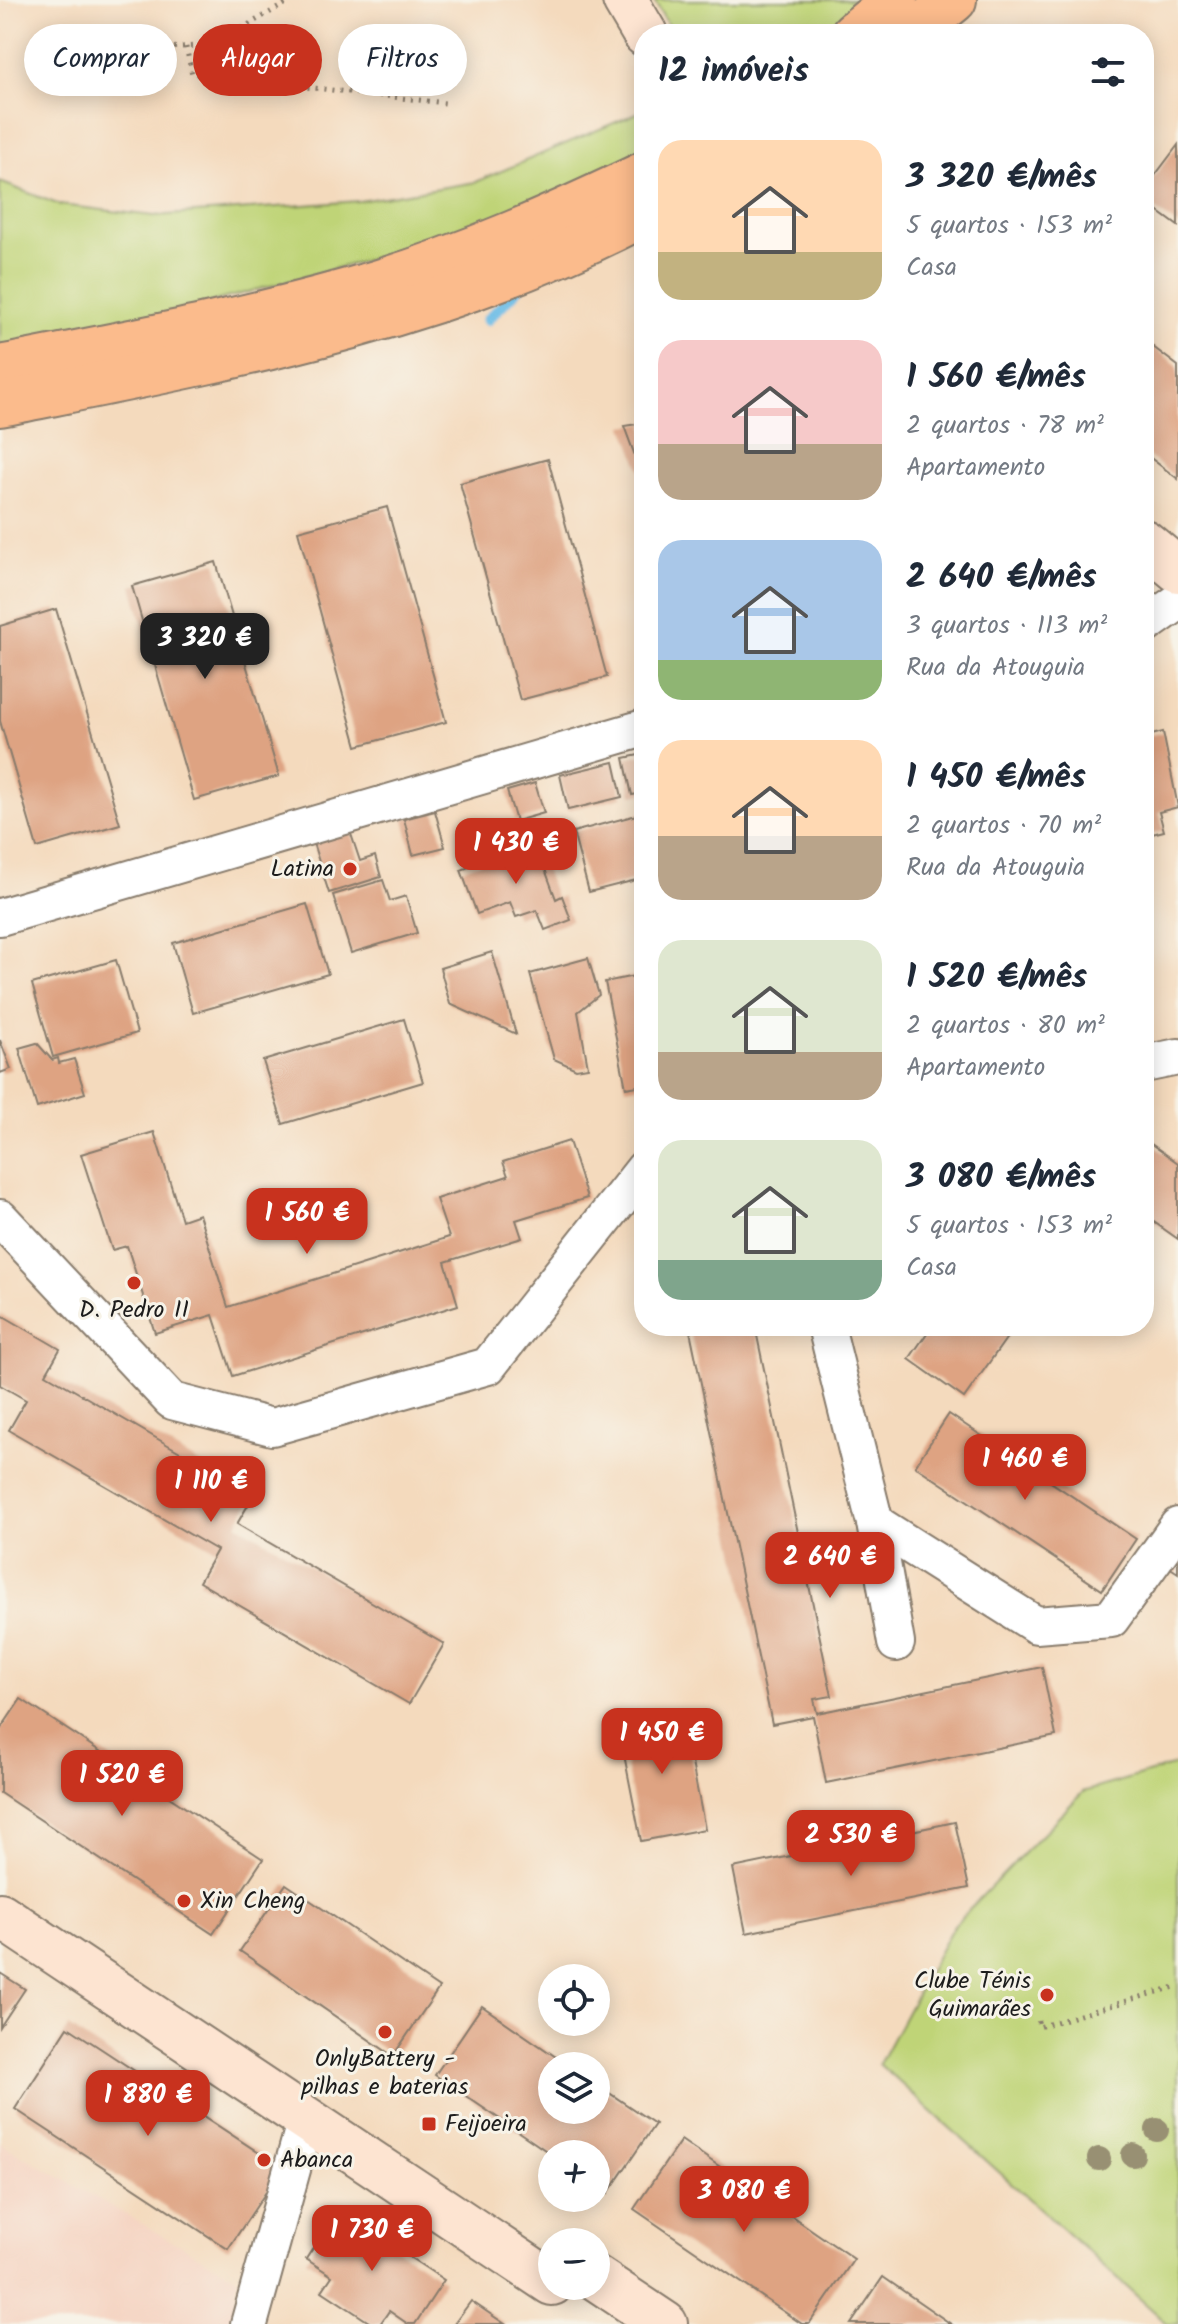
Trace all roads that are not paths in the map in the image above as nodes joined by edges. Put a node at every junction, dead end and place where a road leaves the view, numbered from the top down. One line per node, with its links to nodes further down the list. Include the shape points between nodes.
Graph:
1 (625, 0): 4 (street)
2 (895, 0): 5 (highway)
3 (954, 0): 6 (highway)
4 (639, 24)
5 (865, 24)
6 (924, 24)
7 (634, 179): 9 (highway, via 513,233 382,281 213,325)
8 (634, 218): 10 (highway, via 487,284 359,327)
9 (0, 368)
10 (0, 404)
11 (1154, 550): 12 (street)
12 (1178, 570)
13 (1178, 602): 14 (street)
14 (1154, 619)
15 (634, 731): 16 (street)
16 (0, 917)
17 (1178, 1057): 18 (street)
18 (1154, 1062)
19 (634, 1182): 20 (street, via 488,1366 272,1427 172,1401)
20 (0, 1218)
21 (828, 1336): 22 (street)
22 (875, 1523): 23 (street, via 1036,1625 1111,1619); 24 (street)
23 (1178, 1526)
24 (896, 1643)
25 (0, 1883): 28 (street)
26 (0, 1915): 27 (street)
27 (306, 2119): 29 (street); 32 (street)
28 (538, 2240)
29 (538, 2273)
30 (610, 2287): 34 (street)
31 (578, 2300): 33 (street)
32 (249, 2324)
33 (614, 2324)
34 (665, 2324)

